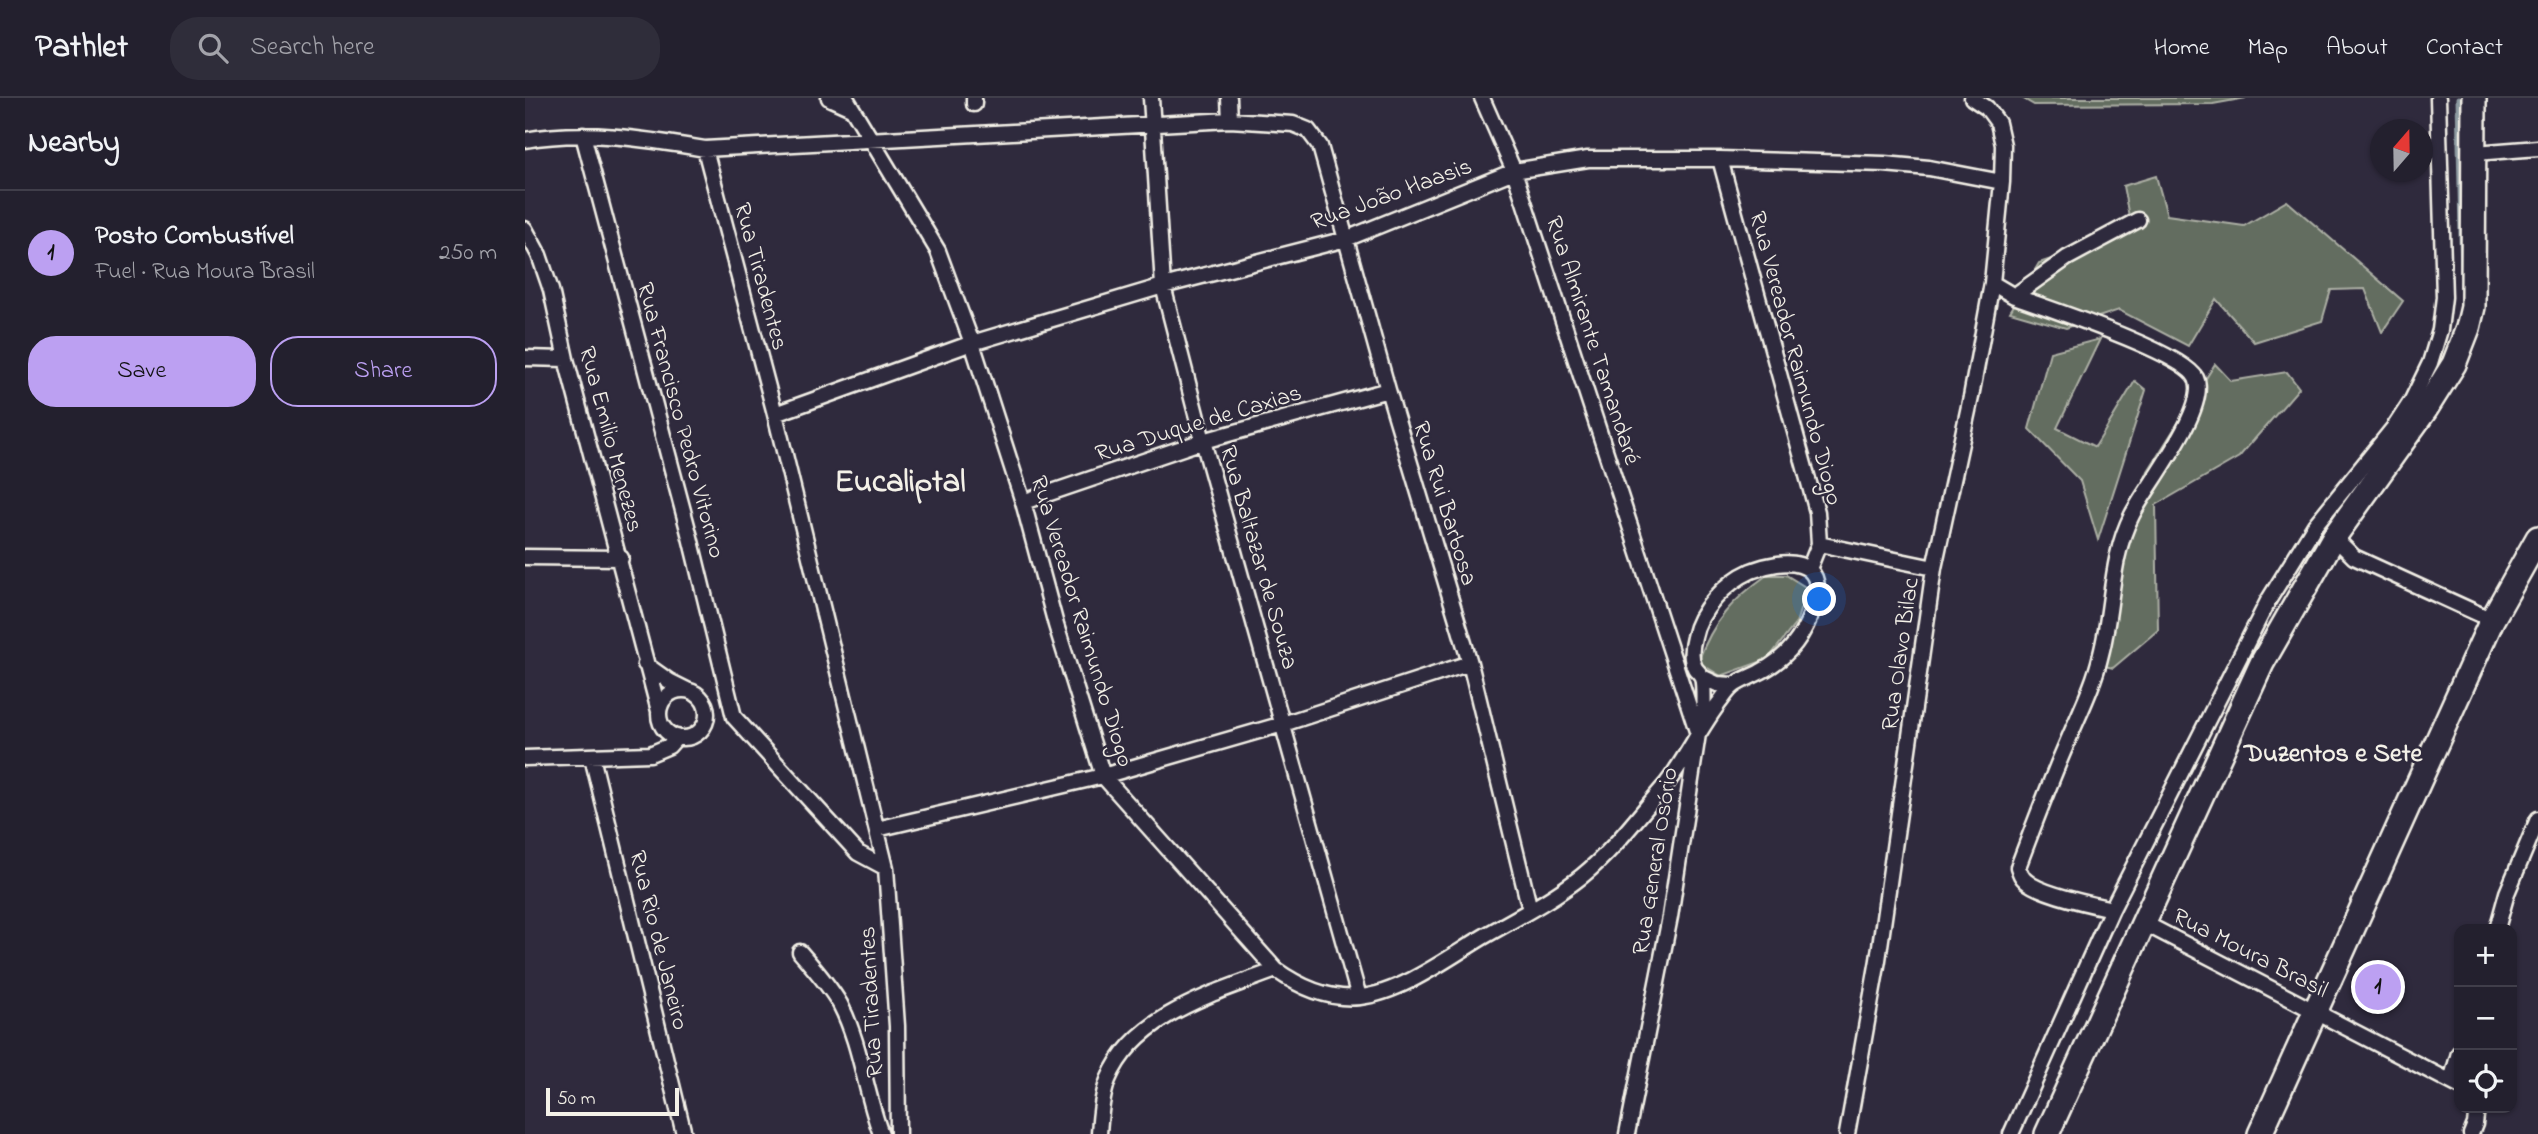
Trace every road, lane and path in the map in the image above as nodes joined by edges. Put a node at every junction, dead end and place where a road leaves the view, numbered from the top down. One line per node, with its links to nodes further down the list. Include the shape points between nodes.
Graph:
1 (829, 98): 8 (street)
2 (1151, 98): 10 (street, Rua Baltazar de Souza)
3 (1229, 98): 9 (street)
4 (1482, 98): 18 (street, Rua Almirante Tamandaré)
5 (1972, 98): 19 (street, Rua Olavo Bilac, via 1998,122)
6 (2438, 98): 59 (street, via 2444,297 2430,363 2395,426 2315,525 2268,601)
7 (2474, 98): 16 (main road)
8 (849, 103): 12 (street, Rua Vereador Raimundo Diogo)
9 (1230, 120): 10 (street); 22 (street, Rua Rui Barbosa, via 1293,124 1307,130 1321,146)
10 (1151, 123): 12 (street); 24 (street, Rua Baltazar de Souza)
11 (583, 135): 13 (street); 15 (street); 49 (street, Rua Francisco Pedro Vitorino)
12 (868, 138): 15 (street); 26 (street, Rua Vereador Raimundo Diogo, via 937,251)
13 (525, 140)
14 (2538, 148): 16 (street)
15 (705, 149): 30 (street, Rua Tiradentes)
16 (2475, 153): 33 (main road, via 2473,307 2468,328 2454,364 2425,410)
17 (1720, 159): 18 (street, Rua João Haasis, via 1588,159); 19 (street, Rua João Haasis, via 1884,163); 35 (street, Rua Vereador Raimundo Diogo, via 1817,512)
18 (1514, 171): 22 (street, Rua João Haasis); 40 (street, Rua Almirante Tamandaré)
19 (2002, 182): 23 (street, Rua Olavo Bilac)
20 (2138, 220): 25 (street, via 2067,258)
21 (525, 229): 28 (street, Rua Emilio Menezes, via 551,290)
22 (1346, 239): 24 (street, Rua João Haasis); 29 (street, Rua Rui Barbosa)
23 (1992, 282): 25 (street); 38 (street, Rua Olavo Bilac)
24 (1163, 286): 26 (street, Rua João Haasis); 31 (street, Rua Baltazar de Souza)
25 (2014, 296): 59 (street, via 2163,352 2197,379 2192,413 2131,516 2119,552 2092,687 2018,867 2028,884)
26 (972, 343): 30 (street, Rua João Haasis); 32 (street, Rua Vereador Raimundo Diogo)
27 (525, 358): 28 (street)
28 (566, 359): 37 (street, Rua Emilio Menezes)
29 (1388, 390): 31 (street, Rua Duque de Caxias); 42 (street, Rua Rui Barbosa)
30 (775, 414): 57 (street, Rua Tiradentes)
31 (1203, 441): 32 (street, Rua Duque de Caxias); 50 (street, Rua Baltazar de Souza)
32 (1023, 502): 55 (street, Rua Vereador Raimundo Diogo)
33 (2334, 537): 41 (street, via 2354,557); 61 (main road, via 2262,663)
34 (2538, 538): 41 (main road)
35 (1819, 544): 38 (street); 39 (street, Rua Vereador Raimundo Diogo)
36 (525, 557): 37 (street)
37 (621, 558): 43 (street, Rua Emilio Menezes)
38 (1934, 568): 74 (street, Rua Olavo Bilac, via 1880,946)
39 (1809, 569): 44 (street, via 1793,563 1775,564 1749,572 1726,587 1694,635 1691,656); 45 (street, Rua Vereador Raimundo Diogo, via 1817,580 1818,593 1799,640 1786,656)
40 (1653, 599): 51 (street, Rua General Osório)
41 (2491, 620): 66 (main road)
42 (1470, 663): 50 (street); 60 (street, Rua Rui Barbosa)
43 (645, 664): 46 (street); 48 (street, Rua Emilio Menezes)
44 (1702, 677): 45 (street); 51 (street)
45 (1733, 685): 51 (street, Rua Vereador Raimundo Diogo)
46 (687, 690): 47 (street, via 703,701); 48 (street, via 669,695)
47 (706, 710): 49 (street); 52 (street, via 706,720 695,735)
48 (659, 711): 52 (street, via 663,727)
49 (734, 717): 58 (street, via 858,853)
50 (1283, 724): 55 (street); 65 (street, Rua Baltazar de Souza)
51 (1700, 729): 60 (street, Rua Vereador Raimundo Diogo, via 1669,779 1612,846 1582,876); 73 (street, Rua General Osório, via 1670,917)
52 (677, 737): 53 (street, via 650,754)
53 (592, 757): 54 (street); 69 (street, Rua Rio de Janeiro)
54 (525, 758)
55 (1103, 776): 57 (street); 64 (street, Rua Vereador Raimundo Diogo)
56 (2538, 819): 62 (street)
57 (877, 829): 58 (street, Rua Tiradentes)
58 (886, 867): 71 (street, Rua Tiradentes, via 897,1026)
59 (2112, 909): 75 (street)
60 (1530, 910): 65 (street, Rua Vereador Raimundo Diogo, via 1412,979)
61 (2142, 922): 66 (street, Rua Moura Brasil); 76 (main road)
62 (2498, 924)
63 (800, 952): 70 (street, via 845,1015)
64 (1276, 970): 65 (street, Rua Vereador Raimundo Diogo, via 1298,985 1325,994); 72 (street, via 1190,1003 1125,1051 1108,1082)
65 (1359, 997)
66 (2317, 1011): 67 (street, Rua Moura Brasil); 77 (main road)
67 (2454, 1083)
68 (2476, 1113): 78 (street)
69 (684, 1134)
70 (881, 1134)
71 (898, 1134)
72 (1098, 1134)
73 (1627, 1134)
74 (1847, 1134)
75 (2011, 1134)
76 (2047, 1134)
77 (2260, 1134)
78 (2471, 1134)

